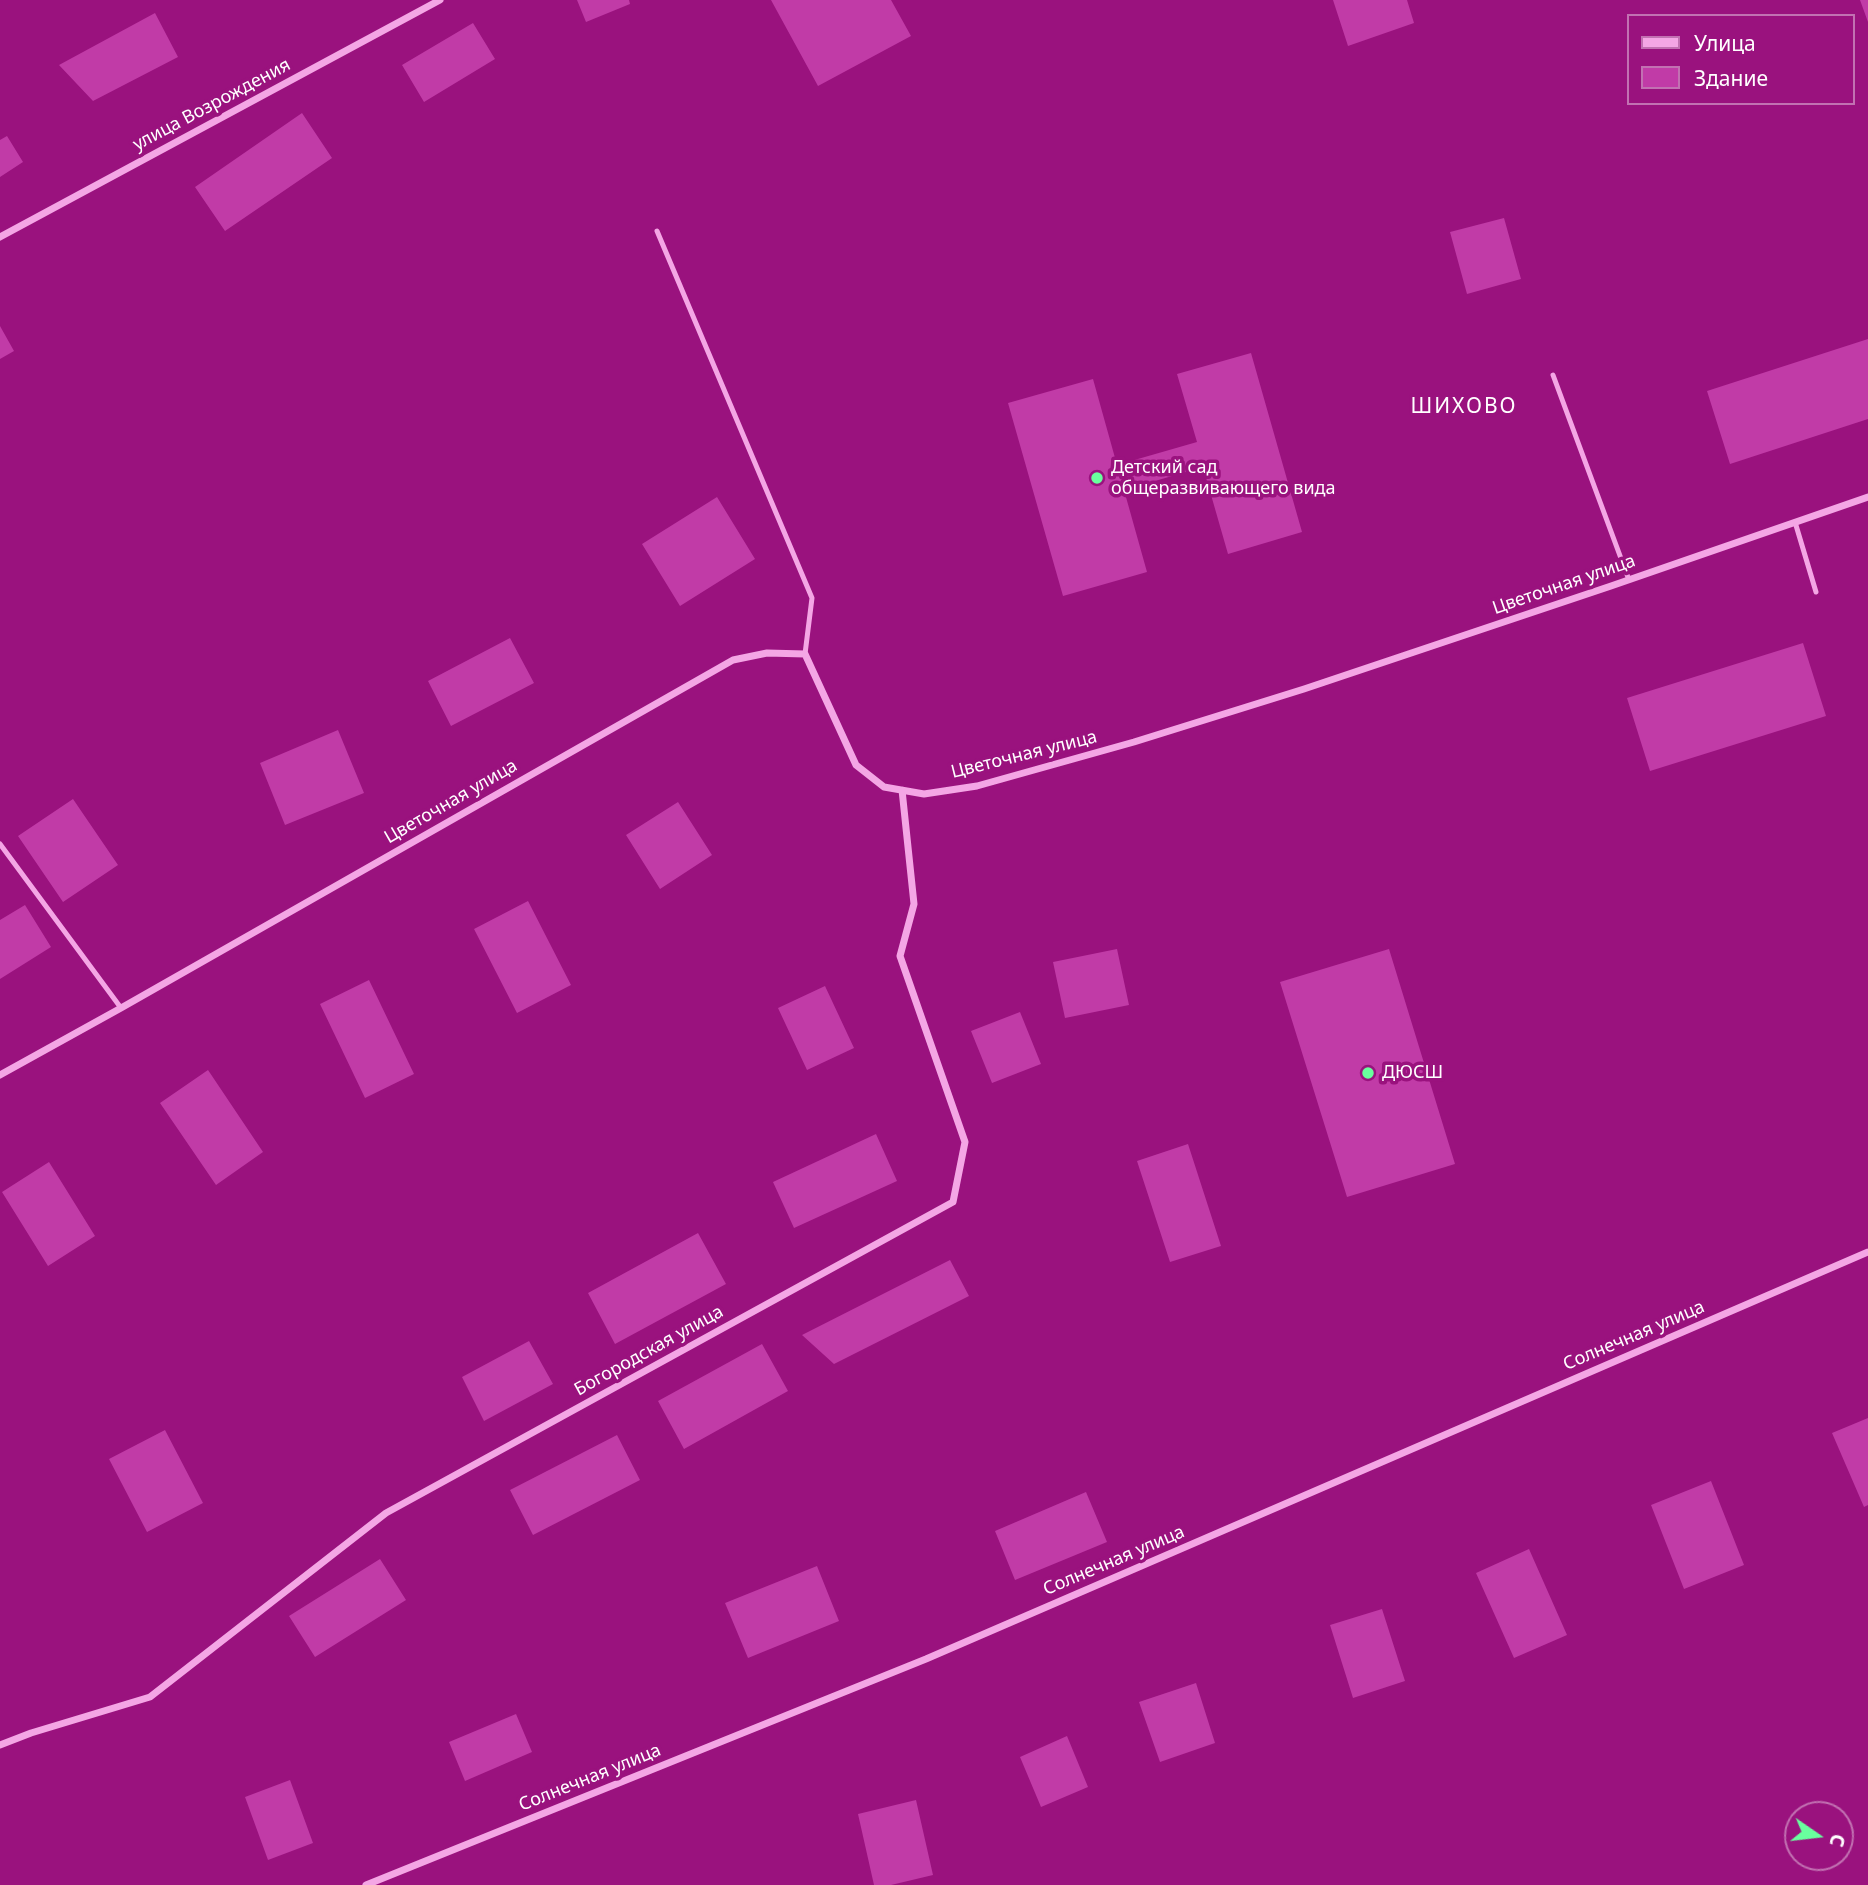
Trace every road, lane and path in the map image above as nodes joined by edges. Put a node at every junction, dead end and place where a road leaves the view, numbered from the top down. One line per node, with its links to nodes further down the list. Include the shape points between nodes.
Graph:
1 (440, 0): 3 (street, улица Возрождения)
2 (657, 231): 9 (lane, via 812,598)
3 (0, 237)
4 (1553, 375): 7 (lane)
5 (1868, 497): 6 (street, Цветочная улица)
6 (1795, 522): 7 (street, Цветочная улица); 8 (lane)
7 (1629, 580): 10 (street, Цветочная улица, via 1134,743 977,786 924,794)
8 (1816, 592)
9 (805, 654): 10 (street, Цветочная улица, via 856,765 884,787); 12 (street, Цветочная улица, via 767,653 733,660)
10 (902, 790): 15 (street, Богородская улица, via 914,904 900,956 965,1142 953,1202 386,1513 150,1696)
11 (0, 844): 12 (lane)
12 (121, 1008): 13 (street, Цветочная улица)
13 (0, 1074)
14 (1868, 1252): 16 (street, Солнечная улица, via 926,1659)
15 (0, 1745)
16 (366, 1885)

